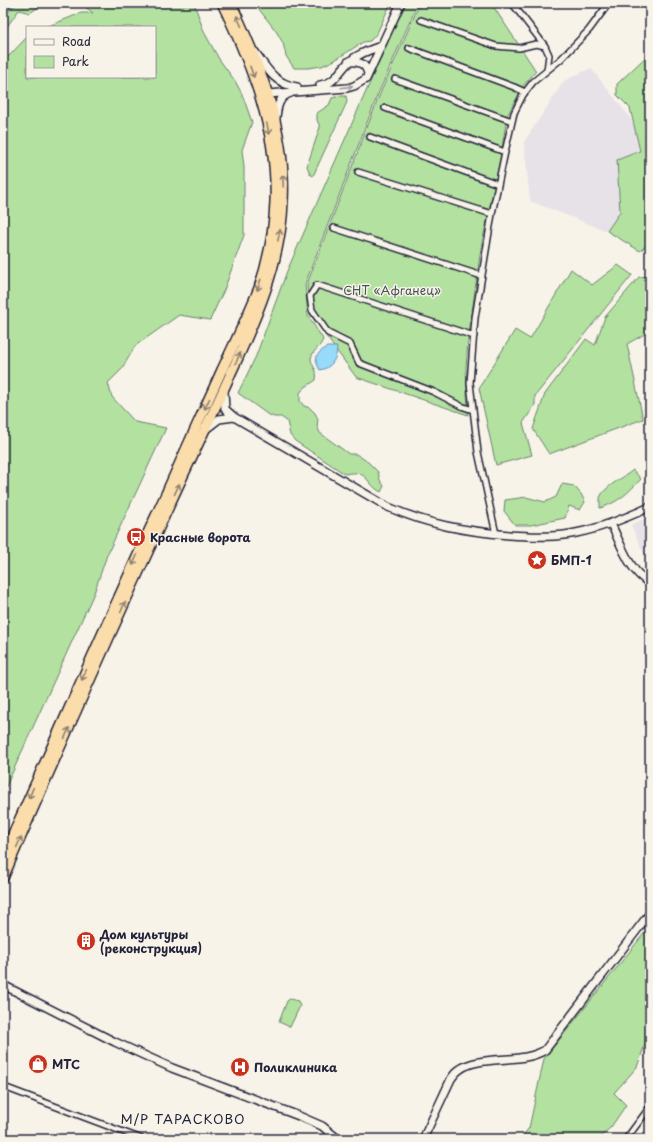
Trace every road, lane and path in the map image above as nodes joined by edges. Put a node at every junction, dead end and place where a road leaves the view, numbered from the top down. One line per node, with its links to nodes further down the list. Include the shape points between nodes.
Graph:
1 (222, 3): 16 (highway, one-way to 16)
2 (231, 3): 7 (highway, one-way to 2)
3 (401, 3): 8 (street)
4 (512, 3): 9 (street)
5 (609, 3): 12 (street, via 589,30)
6 (421, 20): 9 (street, via 496,46)
7 (249, 43): 15 (street, via 269,71 280,81); 16 (highway)
8 (381, 46): 11 (street, via 360,53); 13 (street)
9 (545, 46): 12 (street, via 549,55)
10 (409, 48): 17 (street)
11 (348, 62): 13 (street, via 365,65); 15 (street, via 328,84)
12 (547, 70): 17 (street)
13 (368, 74): 15 (street, one-way to 13, via 354,86 366,79)
14 (395, 79): 19 (street)
15 (298, 89): 16 (street); 20 (street, via 283,97 277,110)
16 (264, 91): 20 (highway); 37 (highway, one-way to 37, via 272,147 275,201 267,258 259,287)
17 (525, 92): 19 (street)
18 (384, 108): 22 (street)
19 (512, 121): 22 (street)
20 (275, 124): 29 (highway, one-way to 20, via 261,304 280,232 283,193)
21 (370, 137): 24 (street)
22 (505, 152): 24 (street)
23 (358, 172): 25 (street)
24 (498, 184): 25 (street)
25 (492, 214): 27 (street)
26 (334, 228): 27 (street)
27 (482, 276): 28 (street)
28 (474, 336): 30 (street, via 470,383); 30 (street, via 317,285 310,296 312,310 328,333 350,344 360,362)
29 (224, 390): 31 (street, via 225,409); 32 (highway)
30 (473, 410): 35 (street, via 478,452)
31 (234, 417): 32 (street, via 219,419); 35 (street, via 388,507 408,516 444,527)
32 (204, 430): 38 (highway, one-way to 32)
33 (650, 507): 34 (street)
34 (611, 524): 35 (street, via 557,536); 36 (street, via 632,567 640,577)
35 (496, 534)
36 (650, 583)
37 (3, 856)
38 (3, 878)
39 (650, 914): 45 (street, via 545,1050 534,1056 472,1063 457,1070)
40 (3, 985): 44 (street, via 172,1068 322,1126)
41 (4, 1087): 43 (street)
42 (650, 1107): 46 (street)
43 (142, 1139)
44 (338, 1139)
45 (423, 1139)
46 (626, 1139)

